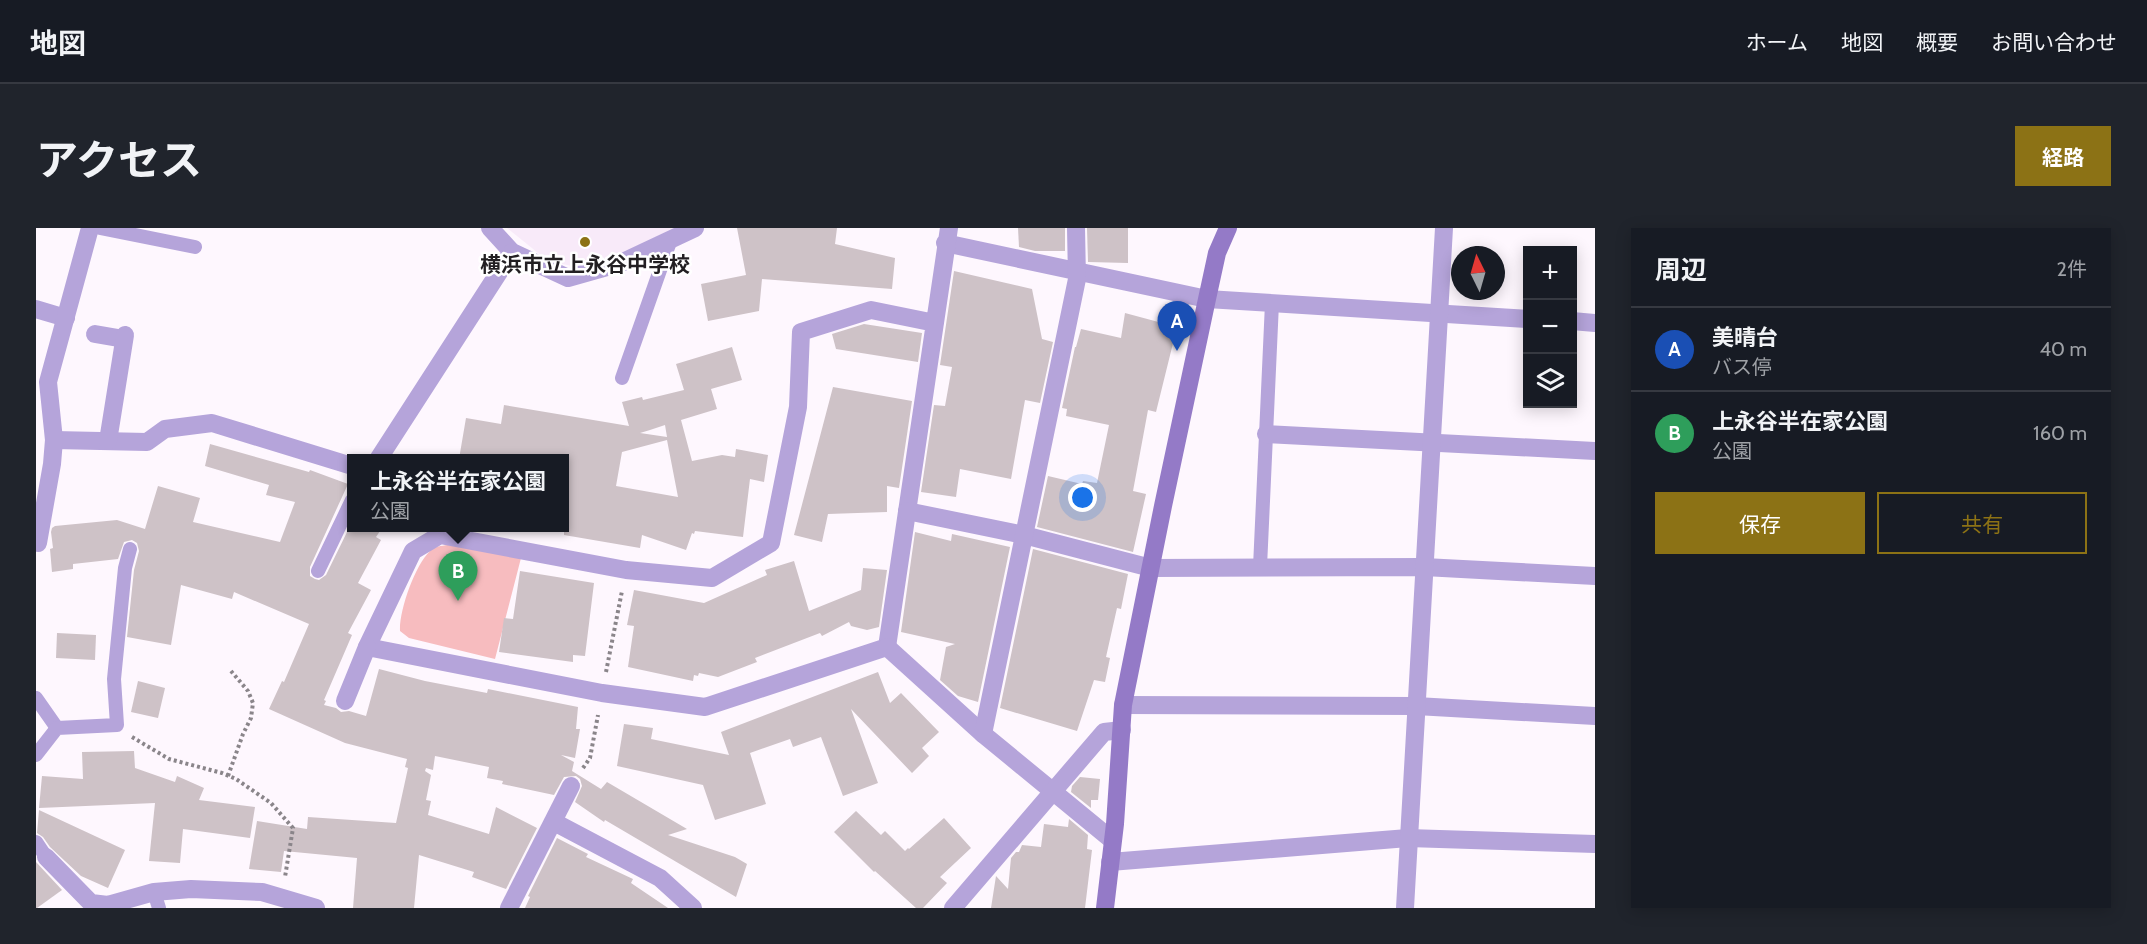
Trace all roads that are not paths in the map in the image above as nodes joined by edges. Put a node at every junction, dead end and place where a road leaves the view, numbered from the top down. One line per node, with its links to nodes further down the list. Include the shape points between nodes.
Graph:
1 (90, 228): 21 (street)
2 (100, 228): 10 (lane)
3 (490, 228): 11 (street)
4 (695, 228): 9 (street)
5 (1076, 228): 12 (street)
6 (1228, 228): 13 (street, via 1217,253)
7 (1444, 228): 16 (street)
8 (947, 236): 12 (street); 19 (street)
9 (672, 239): 11 (street, via 621,263 568,278); 23 (lane)
10 (195, 247)
11 (512, 252): 29 (street)
12 (1077, 271): 13 (street); 34 (street)
13 (1207, 299): 14 (street); 39 (street)
14 (1272, 303): 16 (street); 24 (lane)
15 (36, 309): 21 (street)
16 (1439, 313): 17 (street); 27 (street)
17 (1523, 319)
18 (1577, 321): 20 (street)
19 (935, 323): 33 (street); 42 (street, via 871,310 801,332 798,407 771,543 712,578 626,570 440,536 413,551)
20 (1595, 323)
21 (67, 326): 25 (street, via 48,381)
22 (95, 334): 26 (street, via 124,337)
23 (622, 378)
24 (1266, 434): 27 (street); 37 (lane)
25 (54, 440): 26 (street); 30 (street)
26 (108, 441): 31 (street, via 147,442 165,429 213,423)
27 (1432, 442): 28 (street); 38 (street)
28 (1595, 451)
29 (382, 454)
30 (44, 462): 35 (street)
31 (347, 465)
32 (347, 509): 40 (lane)
33 (907, 512): 34 (street); 43 (street)
34 (1024, 535): 39 (street); 51 (street)
35 (37, 548)
36 (130, 549): 49 (lane, via 114,679 117,725)
37 (1260, 567): 38 (street); 39 (street)
38 (1424, 567): 41 (street); 47 (street)
39 (1151, 568): 46 (street)
40 (318, 571)
41 (1595, 576)
42 (367, 647): 43 (street, via 602,693 705,707); 45 (street)
43 (887, 647): 51 (street)
44 (36, 698): 49 (lane)
45 (345, 701)
46 (1123, 705): 47 (street); 50 (street)
47 (1416, 706): 48 (street); 56 (street)
48 (1595, 716)
49 (57, 728): 52 (lane)
50 (1122, 730): 54 (street, via 1104,732); 57 (street)
51 (983, 735): 54 (street)
52 (36, 755)
53 (571, 786): 55 (street)
54 (1054, 792): 57 (street); 66 (street)
55 (554, 822): 64 (street); 65 (street, via 660,878)
56 (1408, 838): 59 (street); 61 (street); 68 (street)
57 (1112, 840): 61 (street)
58 (36, 842): 60 (lane)
59 (1595, 844)
60 (46, 857): 62 (street, via 91,903)
61 (1110, 862): 67 (street)
62 (157, 900): 63 (street, via 191,889 226,890 262,892)
63 (316, 908)
64 (509, 908)
65 (693, 908)
66 (953, 908)
67 (1105, 908)
68 (1405, 908)

